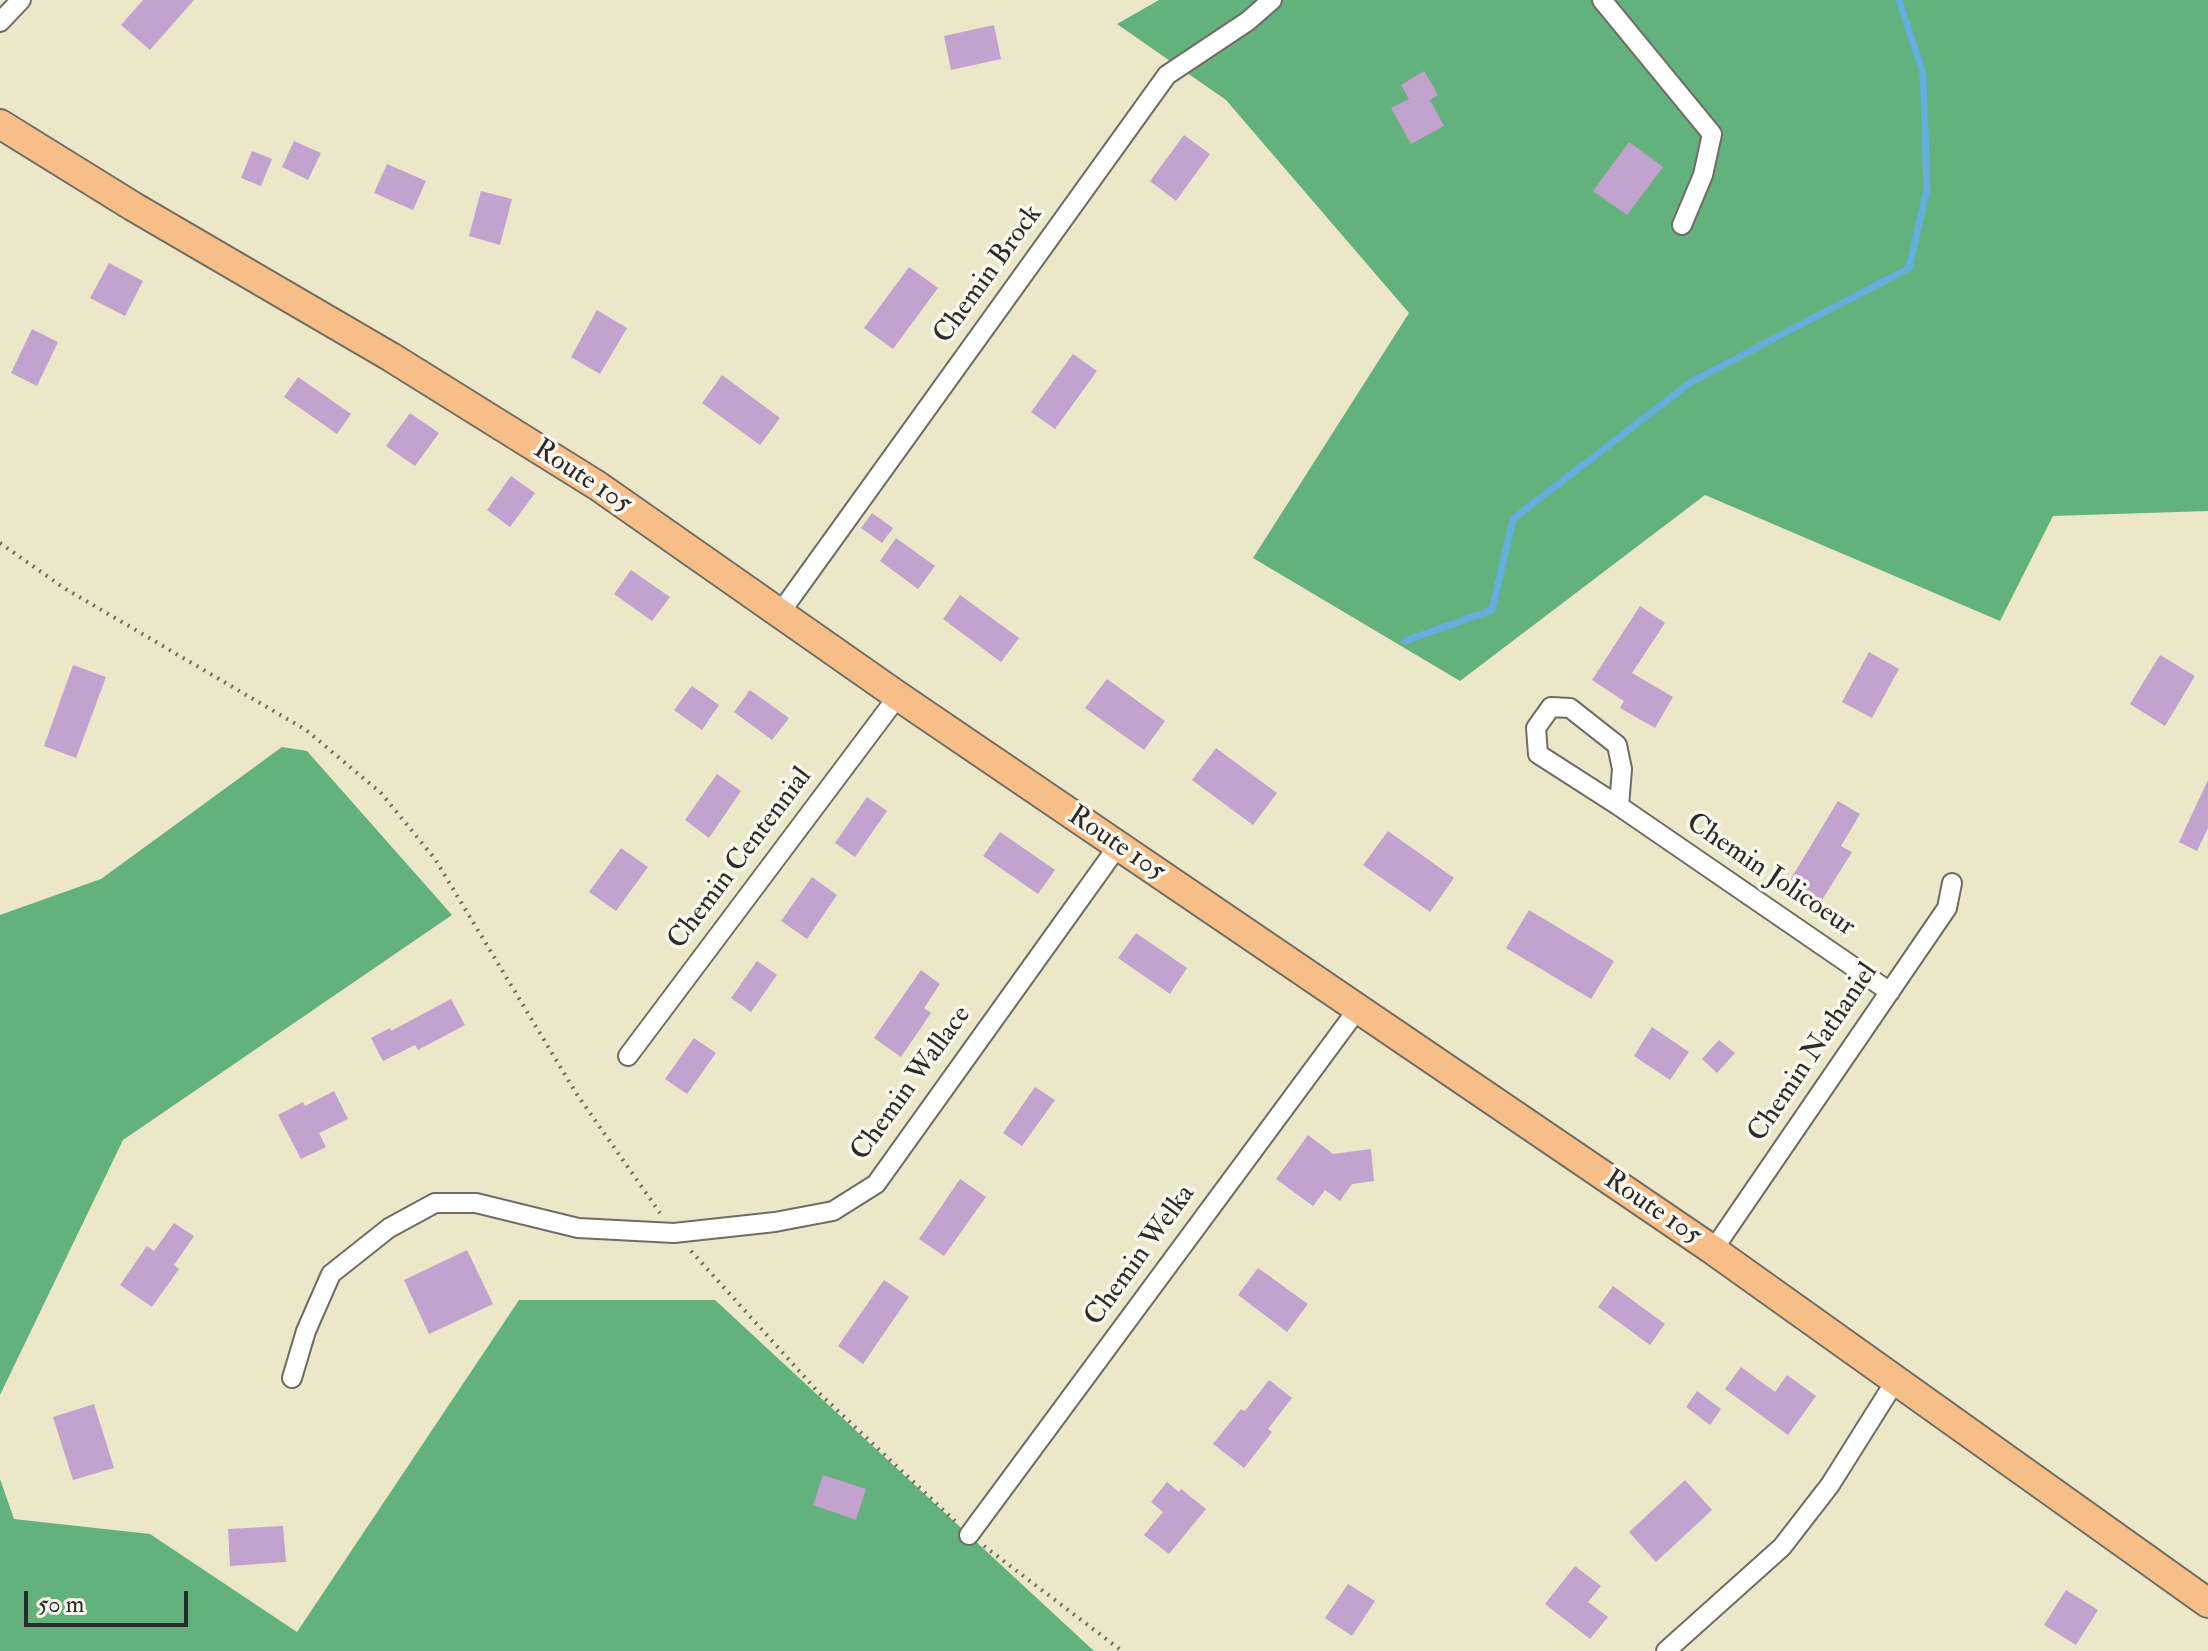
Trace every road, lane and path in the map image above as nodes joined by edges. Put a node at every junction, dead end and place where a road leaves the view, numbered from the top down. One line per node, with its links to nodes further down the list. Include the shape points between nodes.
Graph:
1 (21, 0): 4 (street)
2 (1272, 0): 8 (street, Chemin Brock, via 1167,75)
3 (1602, 0): 6 (street, via 1712,134 1703,175)
4 (0, 22)
5 (0, 124): 8 (main road, Route 105, via 598,486)
6 (1682, 225)
7 (0, 543): 16 (path, via 64,588 306,730 381,793 435,859 576,1093)
8 (780, 613): 9 (main road, Route 105)
9 (898, 696): 11 (main road, Route 105); 15 (street, Chemin Centennial)
10 (1619, 806): 10 (street, Chemin Jolicoeur, via 1622,769 1617,745 1570,708 1551,707 1536,728 1538,754); 13 (street, Chemin Jolicoeur)
11 (1118, 846): 14 (main road, Route 105); 16 (street, Chemin Wallace, via 876,1184 833,1211)
12 (1952, 883): 13 (street, Chemin Nathaniel, via 1947,908)
13 (1890, 992): 17 (street, Chemin Nathaniel)
14 (1357, 1010): 17 (main road, Route 105); 20 (street, Chemin Welka)
15 (628, 1056)
16 (674, 1233): 18 (street, Chemin Wallace, via 578,1228 476,1203 435,1203 389,1228 331,1274); 20 (path, via 819,1393)
17 (1713, 1250): 19 (main road, Route 105)
18 (292, 1378)
19 (1896, 1380): 21 (main road, Route 105); 23 (street, via 1830,1485 1782,1547)
20 (969, 1535): 22 (path)
21 (2208, 1603)
22 (1122, 1651)
23 (1666, 1651)

